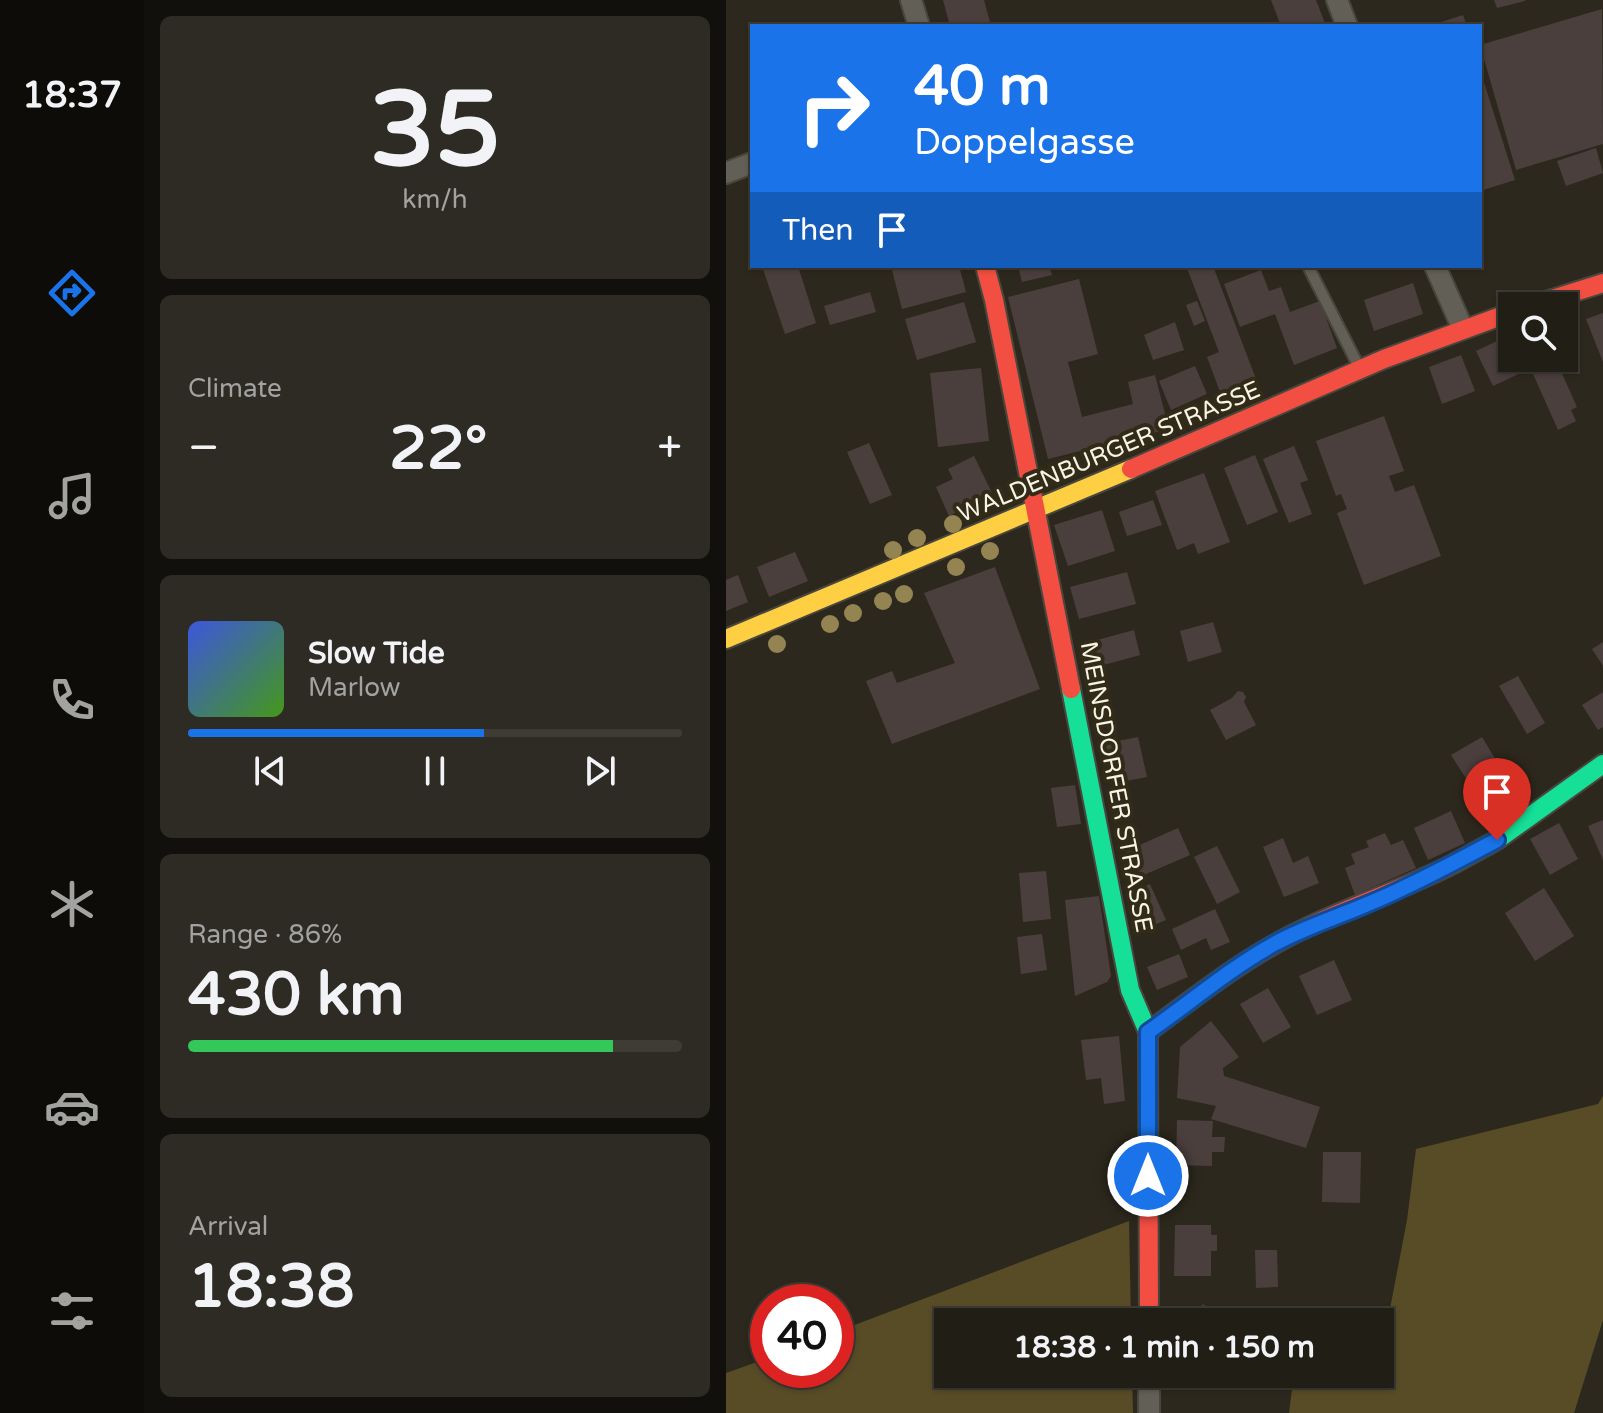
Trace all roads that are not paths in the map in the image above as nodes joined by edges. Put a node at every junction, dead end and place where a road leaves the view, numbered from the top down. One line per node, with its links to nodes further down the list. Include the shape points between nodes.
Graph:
1 (911, 0): 3 (street)
2 (1337, 0): 4 (street)
3 (918, 24)
4 (1346, 24)
5 (750, 164): 6 (street)
6 (726, 173)
7 (986, 268): 15 (street, MEINSDORFER STRASSE)
8 (1309, 268): 14 (lane)
9 (1436, 268): 13 (street)
10 (1603, 283): 11 (street)
11 (1574, 292)
12 (1498, 316): 13 (street, WALDENBURGER STRASSE)
13 (1462, 327): 14 (street, WALDENBURGER STRASSE)
14 (1360, 369): 15 (street, WALDENBURGER STRASSE)
15 (1035, 510): 16 (street, WALDENBURGER STRASSE); 18 (street, MEINSDORFER STRASSE, via 1130,990)
16 (726, 639)
17 (1603, 764): 18 (street, via 1497,840 1407,887 1272,945)
18 (1148, 1032): 19 (street, MEINSDORFER STRASSE)
19 (1149, 1308)
20 (1149, 1388): 21 (street)
21 (1149, 1413)

